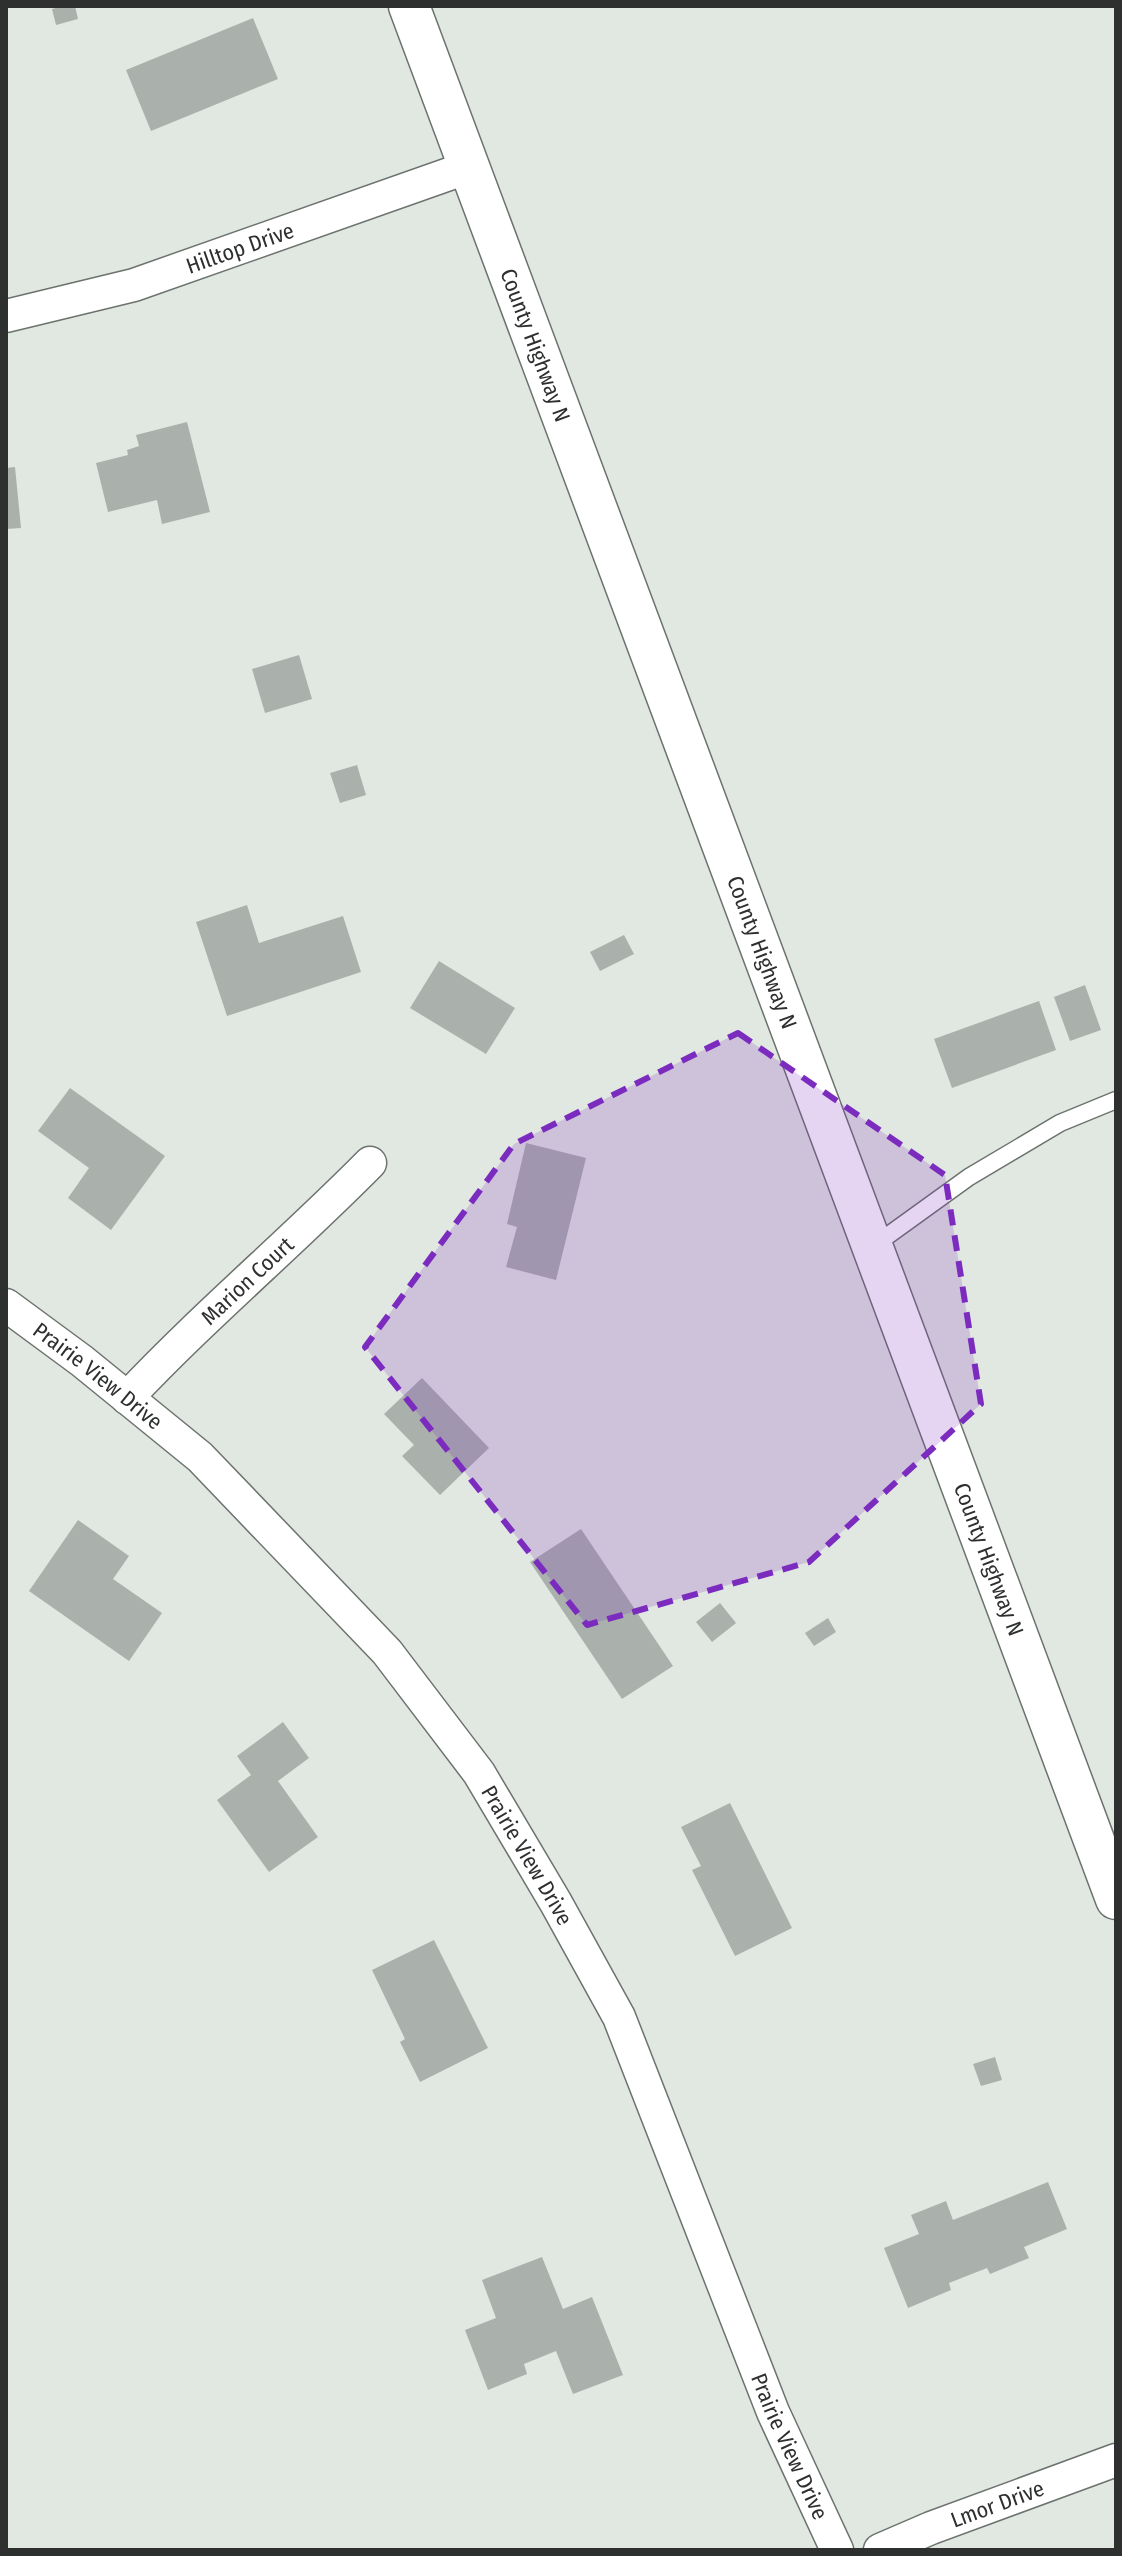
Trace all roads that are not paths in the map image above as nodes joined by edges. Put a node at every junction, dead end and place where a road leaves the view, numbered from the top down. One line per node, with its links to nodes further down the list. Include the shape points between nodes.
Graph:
1 (409, 6): 2 (street, County Highway N)
2 (469, 167): 3 (street, Hilltop Drive, via 134,285); 6 (street, County Highway N)
3 (6, 316)
4 (1116, 1100): 6 (lane, via 1060,1123 969,1177)
5 (370, 1163): 8 (street, Marion Court)
6 (871, 1248): 9 (street, County Highway N)
7 (6, 1305): 8 (street, Prairie View Drive)
8 (127, 1398): 11 (street, Prairie View Drive, via 200,1457 387,1652 479,1773 619,2017 773,2412)
9 (1116, 1899)
10 (1116, 2460): 12 (street, Lmor Drive)
11 (837, 2550)
12 (880, 2550)

